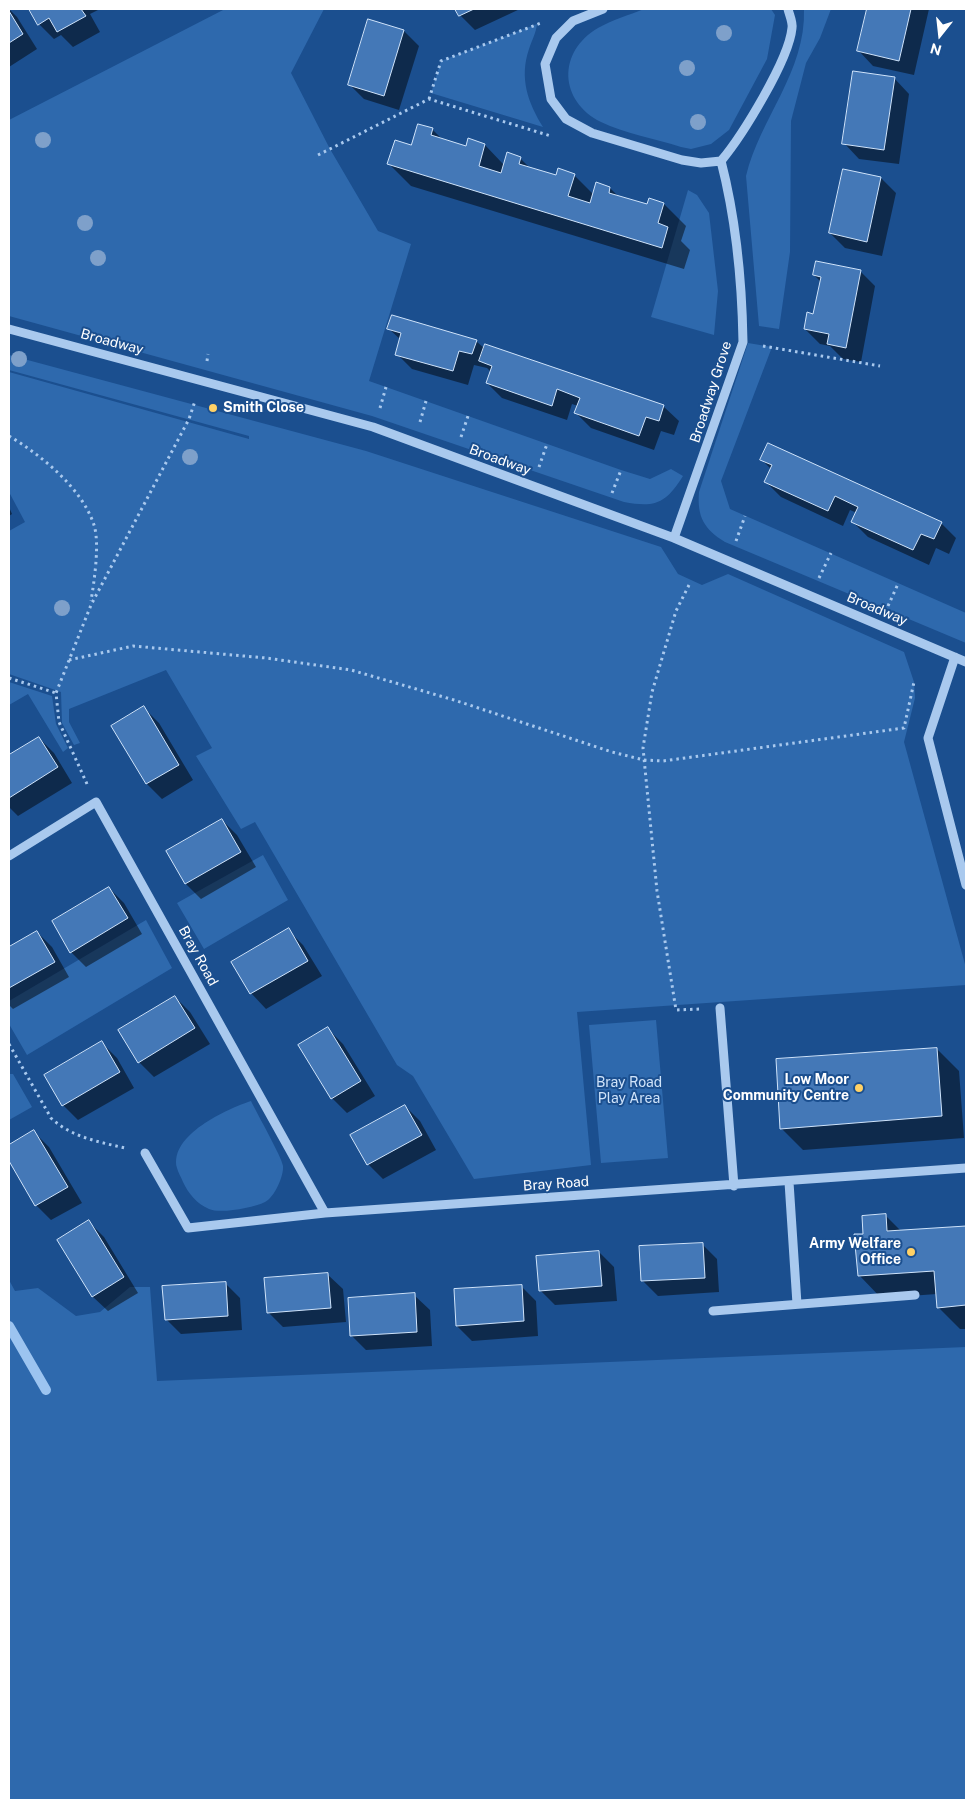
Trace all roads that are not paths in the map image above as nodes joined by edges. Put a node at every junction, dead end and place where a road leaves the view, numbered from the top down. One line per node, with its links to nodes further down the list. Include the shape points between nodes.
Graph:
1 (602, 9): 3 (street, via 573,20 556,38 546,64 551,99 566,119 592,133 682,160 701,163)
2 (788, 9): 3 (street, via 792,26 785,55 737,142)
3 (721, 161): 5 (street, Broadway Grove, via 731,198 743,310 743,342)
4 (9, 329): 5 (street, Broadway, via 373,427)
5 (674, 538): 6 (street, Broadway)
6 (955, 657): 7 (street, Broadway); 9 (street, via 928,738)
7 (966, 662)
8 (9, 856): 15 (street, Bray Road, via 96,802)
9 (966, 885)
10 (720, 1008): 14 (street)
11 (145, 1153): 15 (street, Bray Road, via 188,1228)
12 (966, 1168): 13 (street, Bray Road)
13 (789, 1182): 14 (street, Bray Road); 17 (street)
14 (734, 1186): 15 (street, Bray Road)
15 (325, 1213)
16 (915, 1295): 17 (street)
17 (797, 1304): 18 (street)
18 (713, 1311)

